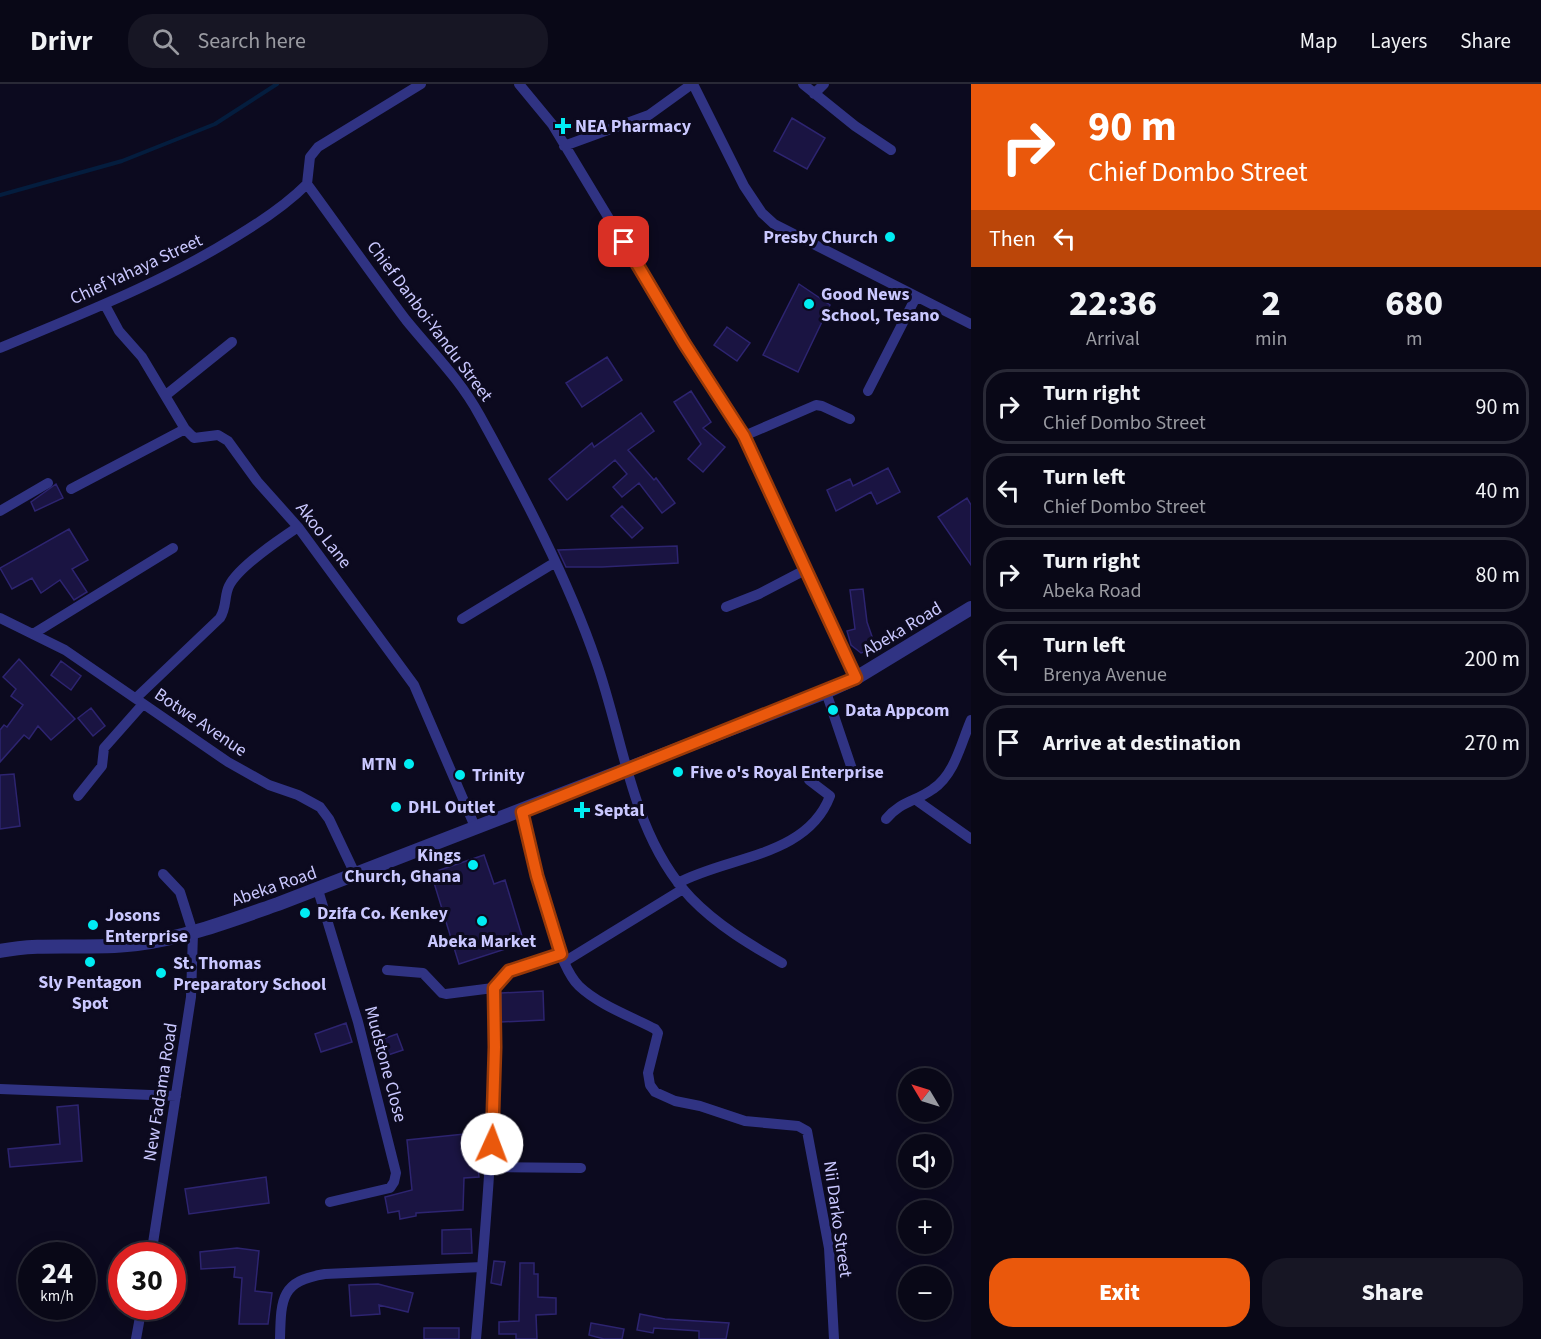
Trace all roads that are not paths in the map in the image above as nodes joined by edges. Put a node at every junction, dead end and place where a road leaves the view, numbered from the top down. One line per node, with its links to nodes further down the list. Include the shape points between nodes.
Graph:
1 (421, 84): 9 (street, via 318,147 310,157)
2 (519, 84): 7 (street, via 552,124)
3 (693, 84): 7 (street, via 649,116); 10 (street, via 744,186 762,213 788,233)
4 (803, 84): 6 (street)
5 (824, 84): 6 (street)
6 (814, 94): 8 (street)
7 (564, 146): 19 (street)
8 (891, 150)
9 (307, 184): 11 (street, Chief Yahaya Street, via 281,208 209,254); 25 (street, Chief Danboi-Yandu Street, via 406,319 468,395)
10 (916, 297): 12 (street); 15 (street)
11 (105, 305): 14 (street, Chief Yahaya Street); 16 (street)
12 (971, 324)
13 (232, 342): 16 (street)
14 (0, 348)
15 (868, 391)
16 (166, 395): 18 (street)
17 (850, 419): 19 (street, via 816,405)
18 (184, 429): 21 (street); 23 (street, Akoo Lane, via 194,438 212,434 224,438)
19 (744, 436): 26 (street)
20 (48, 483): 22 (street)
21 (71, 489)
22 (0, 511)
23 (298, 527): 34 (street, via 259,555 230,583 220,618); 43 (street, Akoo Lane, via 414,685)
24 (173, 548): 31 (street)
25 (554, 563): 30 (street); 36 (street, Chief Danboi-Yandu Street, via 597,661)
26 (807, 569): 27 (street); 32 (street)
27 (726, 608)
28 (971, 608): 32 (street, Abeka Road)
29 (0, 618): 31 (street, Botwe Avenue)
30 (462, 619)
31 (33, 634): 34 (street, Botwe Avenue, via 65,650)
32 (856, 678): 33 (street, Abeka Road)
33 (826, 692): 36 (street, Abeka Road); 37 (street)
34 (139, 701): 39 (street, via 104,748 102,766); 46 (street, Botwe Avenue, via 228,762 268,785 320,807)
35 (971, 720): 40 (street, via 945,778)
36 (627, 768): 41 (street, Abeka Road); 47 (street, Chief Danboi-Yandu Street, via 654,843)
37 (854, 775)
38 (809, 780): 47 (street, via 830,796 808,829 789,842 704,870)
39 (78, 796)
40 (916, 800): 42 (street, via 897,807); 44 (street)
41 (522, 812): 43 (street, Abeka Road); 51 (street)
42 (886, 819)
43 (476, 829): 46 (street, Abeka Road)
44 (971, 839)
45 (163, 874): 49 (street, New Fadama Road, via 180,892)
46 (356, 876): 48 (street, Abeka Road)
47 (681, 886): 51 (street); 52 (street, Chief Danboi-Yandu Street, via 714,919)
48 (318, 890): 49 (street, Abeka Road); 59 (street, Mudstone Close, via 358,1022 396,1173 390,1188)
49 (193, 933): 50 (street, Abeka Road, via 136,944); 56 (street, New Fadama Road, via 191,997)
50 (0, 951)
51 (562, 958): 54 (street, via 509,971); 66 (street, Nii Darko Street, via 580,987 658,1033 648,1073 655,1092 745,1121 798,1126 807,1131 829,1248)
52 (782, 963)
53 (387, 970): 54 (street, via 423,973 446,994)
54 (494, 988): 57 (street)
55 (0, 1089): 56 (street)
56 (177, 1096): 60 (street, New Fadama Road)
57 (492, 1167): 58 (street); 61 (street)
58 (581, 1168)
59 (330, 1202)
60 (153, 1242)
61 (482, 1267): 64 (street, via 300,1279 285,1298); 65 (street)
62 (139, 1320): 63 (street)
63 (136, 1339)
64 (280, 1339)
65 (476, 1339)
66 (834, 1339)

